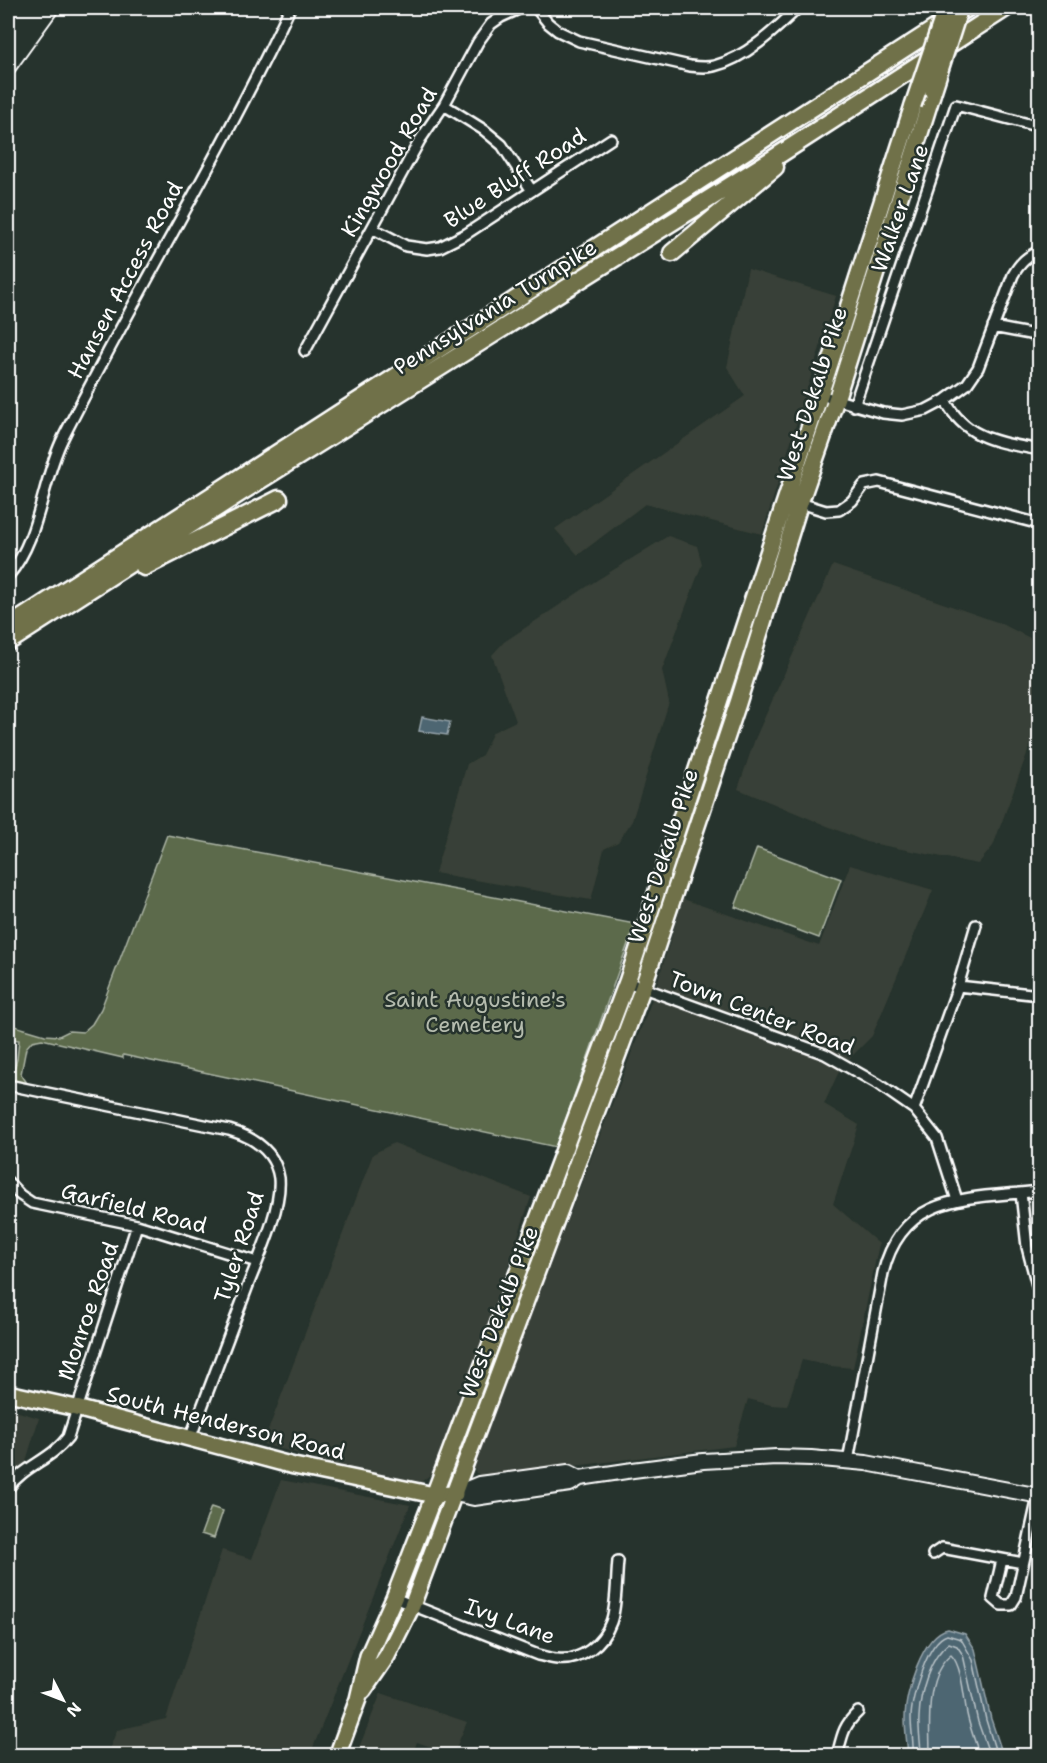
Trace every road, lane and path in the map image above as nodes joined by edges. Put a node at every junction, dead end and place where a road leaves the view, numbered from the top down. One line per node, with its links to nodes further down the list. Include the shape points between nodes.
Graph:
1 (290, 8): 28 (street, Hansen Access Road, via 55,454 35,524)
2 (521, 8): 9 (street, Kingwood Road, via 501,17 484,33)
3 (536, 8): 4 (street, via 558,31 579,41 703,67 737,57)
4 (798, 8)
5 (946, 8): 20 (main road, West Dekalb Pike, bridge)
6 (960, 8): 21 (main road, West Dekalb Pike, bridge)
7 (968, 8): 30 (highway, Pennsylvania Turnpike)
8 (1006, 8): 10 (highway, Pennsylvania Turnpike)
9 (444, 105): 13 (street, via 502,145); 14 (street, Kingwood Road, via 420,140)
10 (854, 107): 16 (highway); 29 (highway, Pennsylvania Turnpike)
11 (1040, 127): 23 (street, Walker Lane, via 956,105)
12 (611, 139): 13 (street, Blue Bluff Road)
13 (532, 191): 14 (street, Blue Bluff Road, via 440,247 406,246)
14 (372, 228): 19 (street, Kingwood Road)
15 (1040, 250): 17 (street, via 1019,264)
16 (672, 253)
17 (993, 327): 18 (street); 22 (street, via 978,368 967,384)
18 (1040, 336)
19 (305, 351)
20 (820, 395): 21 (street); 33 (main road, West Dekalb Pike)
21 (836, 400): 23 (street); 26 (main road, West Dekalb Pike)
22 (945, 400): 23 (street, via 926,410 902,415); 24 (street, via 964,426 980,436)
23 (854, 406)
24 (1040, 450)
25 (279, 499): 29 (highway)
26 (800, 503): 27 (street, via 826,511 839,510 864,485 879,482); 35 (main road, West Dekalb Pike)
27 (1040, 524)
28 (8, 576)
29 (68, 605): 31 (highway, Pennsylvania Turnpike)
30 (8, 627)
31 (8, 642)
32 (976, 925): 34 (street)
33 (627, 982): 35 (street, Town Center Road); 40 (main road, West Dekalb Pike)
34 (958, 986): 36 (street); 39 (street)
35 (643, 987): 39 (street, Town Center Road, via 825,1054); 47 (main road, West Dekalb Pike)
36 (1040, 994)
37 (9, 1086): 38 (street); 48 (street, Tyler Road, via 229,1130 255,1140 266,1150 279,1176 278,1202)
38 (8, 1098)
39 (914, 1109): 44 (street, Town Center Road, via 937,1138)
40 (556, 1172): 45 (main road, West Dekalb Pike); 47 (main road)
41 (8, 1182): 46 (street, Garfield Road, via 32,1203)
42 (1040, 1191): 43 (street)
43 (1021, 1193): 44 (street); 50 (street, via 1027,1247)
44 (957, 1200): 54 (street, via 929,1209 912,1221 898,1235 889,1253)
45 (541, 1210): 49 (main road, via 546,1225); 58 (main road, West Dekalb Pike)
46 (137, 1225): 48 (street, Garfield Road); 52 (street, Monroe Road)
47 (555, 1226): 49 (main road, West Dekalb Pike)
48 (257, 1262): 53 (street, Tyler Road)
49 (535, 1278): 57 (main road, West Dekalb Pike)
50 (1040, 1297)
51 (8, 1393): 52 (main road, South Henderson Road)
52 (76, 1408): 53 (main road, South Henderson Road); 55 (street, Monroe Road, via 62,1445 23,1471)
53 (190, 1439): 58 (main road, South Henderson Road, via 294,1467)
54 (848, 1461): 56 (main road); 57 (main road, via 741,1458 659,1466 474,1498)
55 (8, 1488)
56 (1039, 1493): 62 (street)
57 (455, 1494): 58 (main road, South Henderson Road); 64 (main road, West Dekalb Pike)
58 (434, 1495): 63 (main road, West Dekalb Pike)
59 (933, 1554): 60 (street, via 942,1548)
60 (1002, 1560): 62 (street); 62 (street, via 993,1598 1001,1605 1011,1605 1016,1597)
61 (618, 1561): 64 (street, Ivy Lane, via 612,1620 606,1635 595,1647 570,1659 538,1655)
62 (1023, 1563)
63 (394, 1598): 64 (street, Ivy Lane); 65 (main road, West Dekalb Pike, via 368,1656)
64 (412, 1606): 65 (main road, West Dekalb Pike, via 387,1656)
65 (358, 1699): 67 (main road, West Dekalb Pike)
66 (858, 1712): 68 (street, via 845,1727)
67 (337, 1755)
68 (837, 1755)

